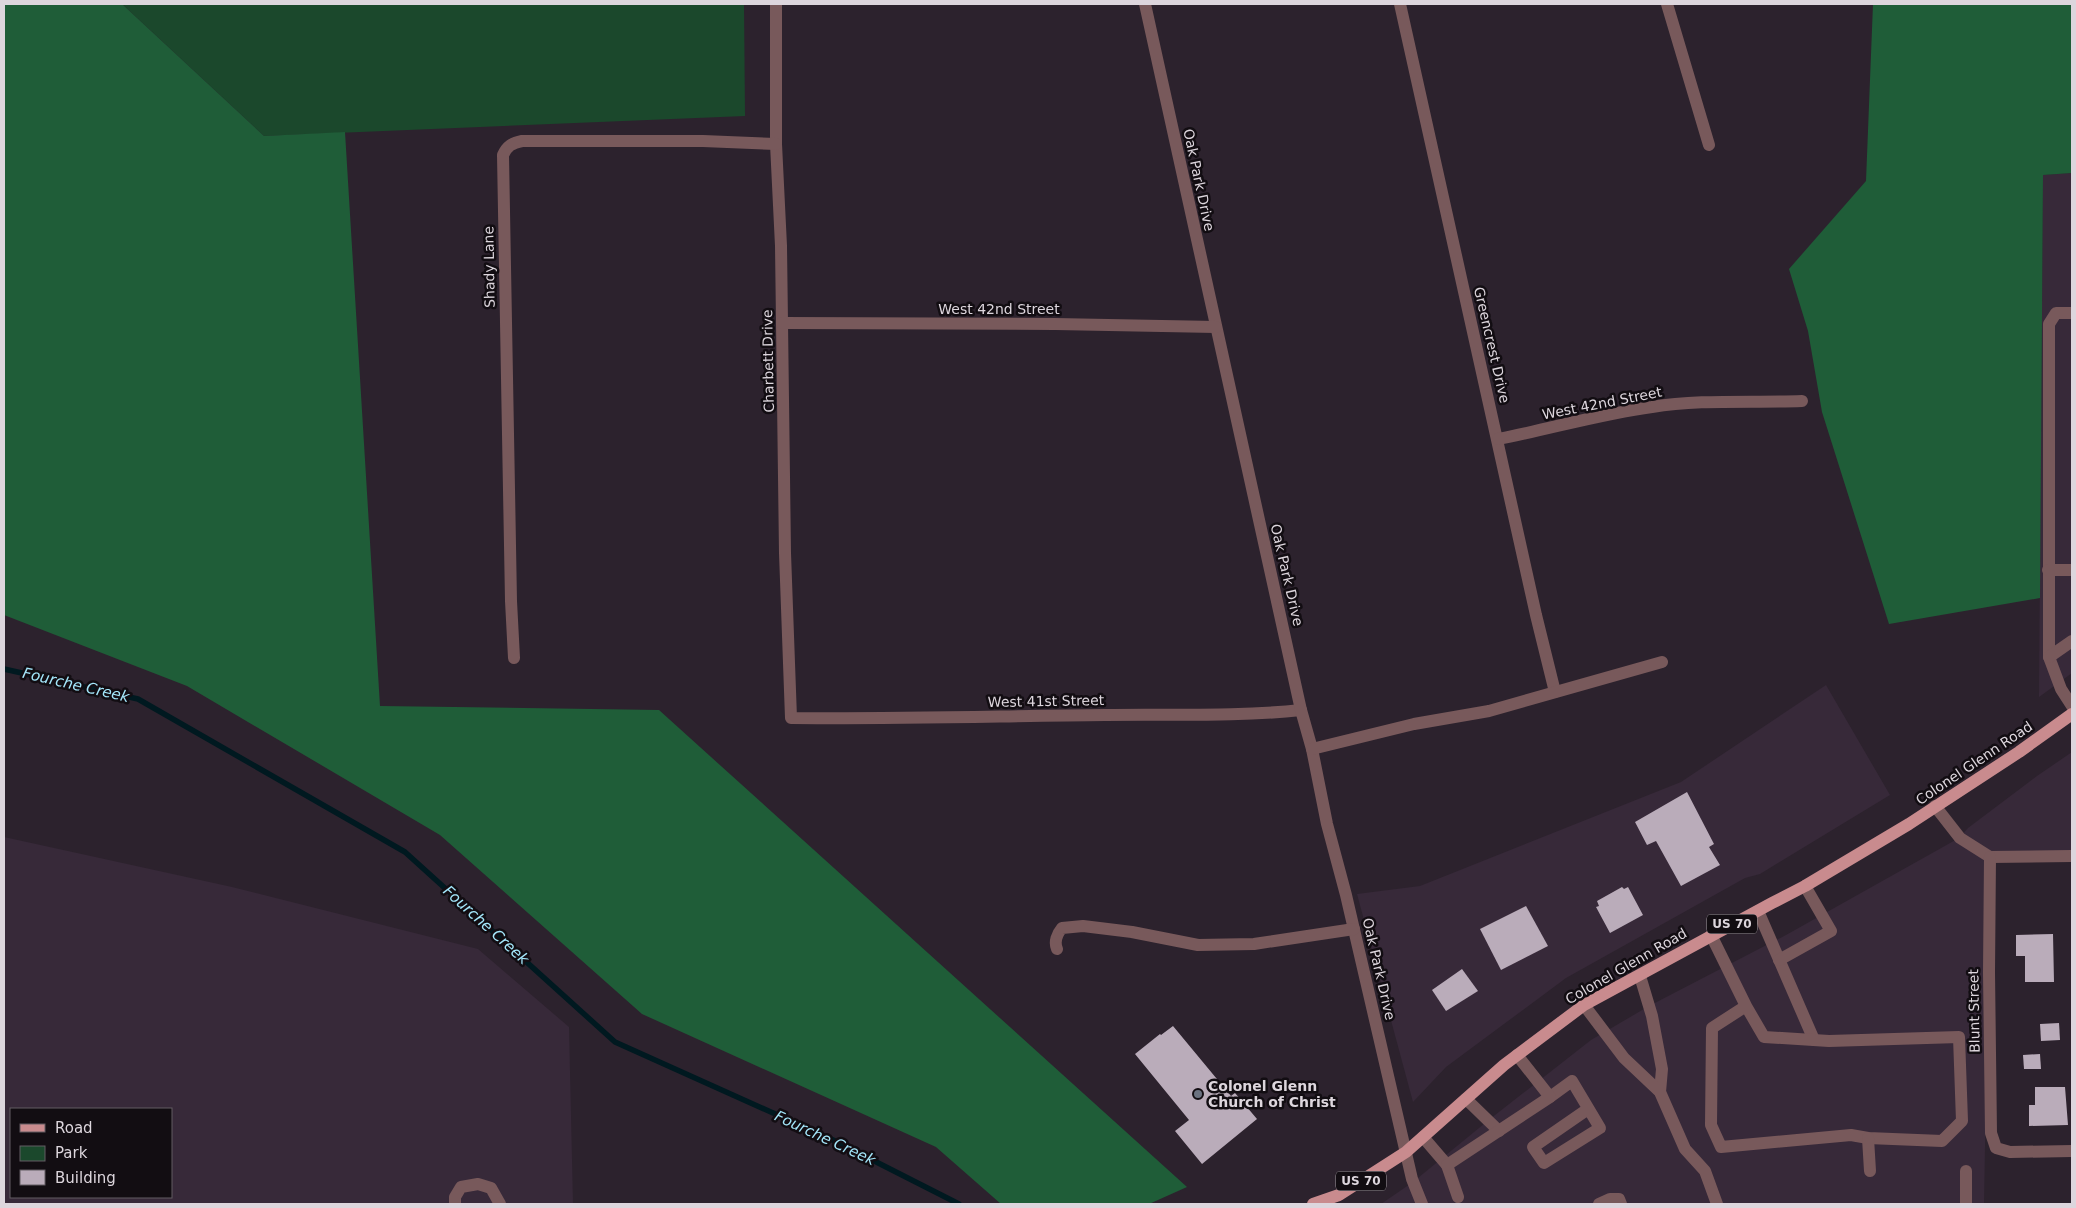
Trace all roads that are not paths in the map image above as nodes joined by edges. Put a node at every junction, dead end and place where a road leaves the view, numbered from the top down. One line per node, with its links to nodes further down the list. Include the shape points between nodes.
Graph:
1 (776, 4): 5 (street, Charbett Drive)
2 (1145, 4): 9 (street, Oak Park Drive)
3 (1400, 4): 11 (street, Greencrest Drive)
4 (1667, 4): 6 (street)
5 (776, 144): 8 (street, Charbett Drive); 16 (street, Shady Lane, via 522,141 506,149 503,155)
6 (1709, 145)
7 (2072, 313): 12 (street, via 2056,313 2049,324)
8 (782, 323): 9 (street, West 42nd Street); 22 (street, Charbett Drive)
9 (1216, 327): 20 (street, Oak Park Drive)
10 (1802, 401): 11 (street, West 42nd Street, via 1654,406)
11 (1498, 439): 18 (street, Greencrest Drive)
12 (2048, 570): 13 (street); 15 (street)
13 (2072, 570)
14 (2072, 641): 15 (street)
15 (2048, 657): 19 (street)
16 (514, 658)
17 (1662, 662): 18 (street)
18 (1555, 692): 23 (street, via 1489,711 1414,724)
19 (2072, 706)
20 (1302, 710): 22 (street, West 41st Street, via 1208,714); 23 (street, Oak Park Drive)
21 (2072, 714): 24 (main road, Colonel Glenn Road / US 70, via 2020,752)
22 (791, 718)
23 (1312, 749): 29 (street, Oak Park Drive)
24 (1935, 806): 26 (street, via 1960,838); 27 (main road, Colonel Glenn Road / US 70)
25 (2072, 856): 26 (street)
26 (1990, 857): 45 (street, Blunt Street, via 1991,1133 1996,1148 2010,1152)
27 (1805, 886): 28 (main road, Colonel Glenn Road / US 70); 32 (street, via 1832,931)
28 (1758, 911): 30 (main road, Colonel Glenn Road / US 70); 32 (street)
29 (1354, 930): 31 (street, via 1254,944 1198,945 1083,926 1062,928 1055,944); 46 (street, Oak Park Drive)
30 (1711, 935): 33 (main road, Colonel Glenn Road / US 70); 35 (street)
31 (1057, 949)
32 (1779, 960): 36 (street)
33 (1640, 976): 34 (main road, Colonel Glenn Road / US 70); 38 (street, via 1662,1068)
34 (1584, 1005): 37 (main road, Colonel Glenn Road / US 70); 38 (street, via 1624,1058)
35 (1746, 1006): 36 (street, via 1764,1037); 44 (street, via 1712,1028 1711,1124 1721,1147 1851,1136)
36 (1814, 1040): 44 (street, via 1959,1037 1962,1121 1942,1141)
37 (1517, 1055): 39 (street); 40 (main road, Colonel Glenn Road / US 70)
38 (1660, 1092): 57 (street, via 1685,1149 1705,1170)
39 (1550, 1097): 41 (street, via 1572,1081); 42 (street)
40 (1466, 1099): 42 (street); 43 (main road, Colonel Glenn Road / US 70)
41 (1588, 1109): 41 (street, via 1600,1128 1544,1163 1533,1147)
42 (1498, 1131): 47 (street)
43 (1424, 1137): 46 (main road, Colonel Glenn Road / US 70); 47 (street)
44 (1868, 1138): 48 (street)
45 (2072, 1151)
46 (1406, 1152): 53 (main road, Colonel Glenn Road / US 70, via 1339,1195); 54 (street, Oak Park Drive)
47 (1447, 1165): 50 (street)
48 (1870, 1171)
49 (1966, 1171): 58 (street)
50 (1458, 1197)
51 (455, 1204): 52 (street, via 461,1187 478,1184 491,1188)
52 (500, 1204)
53 (1313, 1204)
54 (1422, 1204)
55 (1599, 1204): 56 (street, via 1619,1199)
56 (1621, 1204)
57 (1717, 1204)
58 (1966, 1204)

